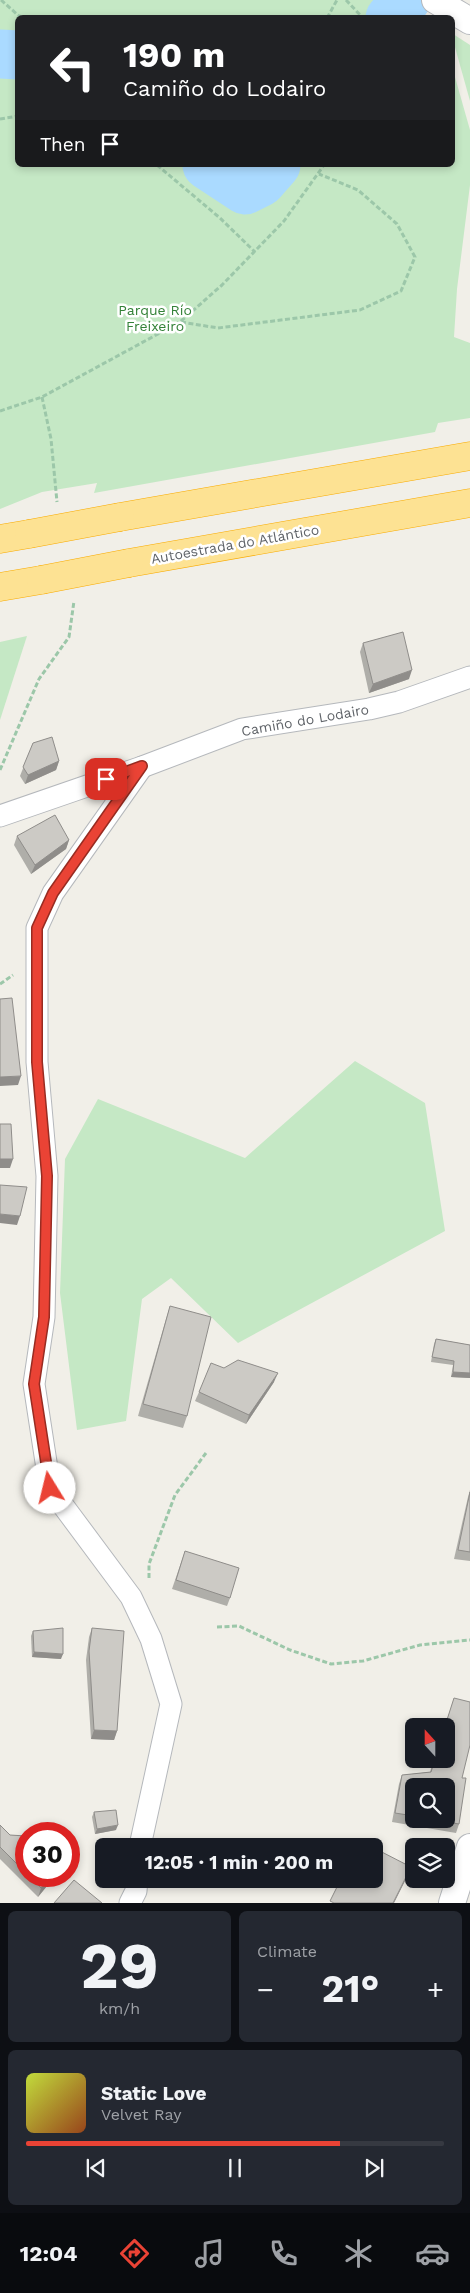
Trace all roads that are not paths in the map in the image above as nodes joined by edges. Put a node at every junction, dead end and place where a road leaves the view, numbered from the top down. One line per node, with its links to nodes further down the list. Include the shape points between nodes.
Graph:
1 (435, 0): 2 (street)
2 (470, 21)
3 (470, 456): 5 (highway, bridge)
4 (470, 503): 6 (highway, Autoestrada do Atlántico, bridge)
5 (0, 539)
6 (0, 587)
7 (470, 677): 8 (street, Camiño do Lodairo, via 369,709 242,729)
8 (142, 766): 9 (street, Camiño do Lodairo); 10 (street, via 53,893 37,928 37,1062 47,1176 44,1317 34,1384 50,1488 131,1597 151,1639 171,1704)
9 (0, 816)
10 (142, 1838)
11 (470, 1847): 14 (street)
12 (136, 1888): 13 (street)
13 (130, 1903)
14 (452, 1903)

